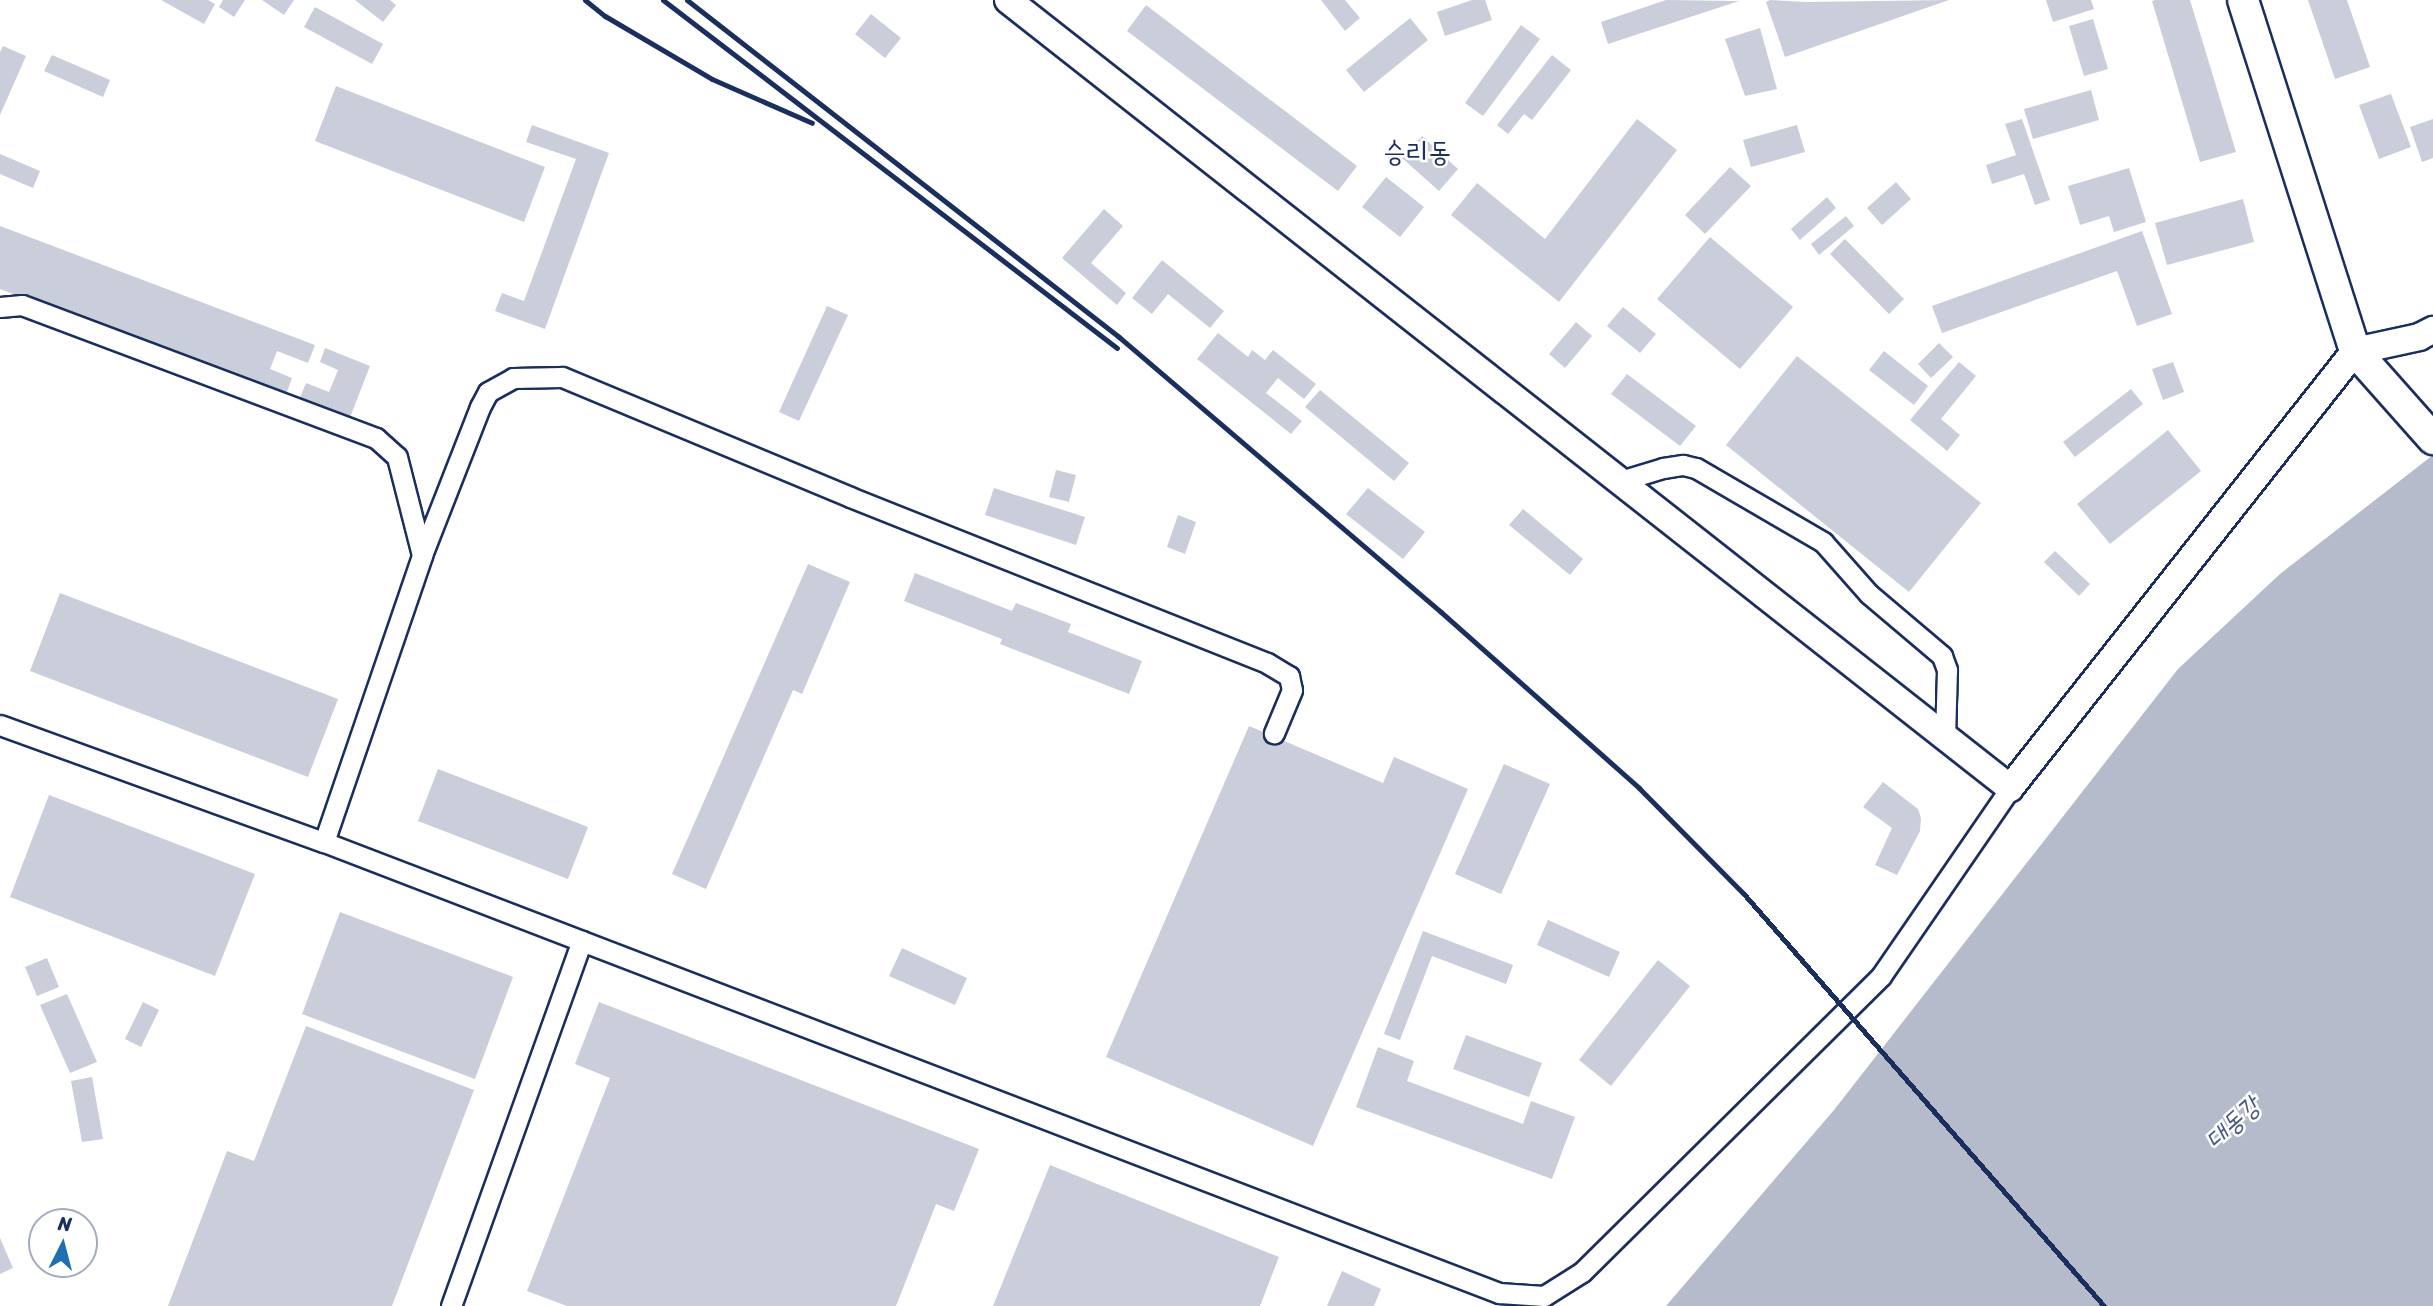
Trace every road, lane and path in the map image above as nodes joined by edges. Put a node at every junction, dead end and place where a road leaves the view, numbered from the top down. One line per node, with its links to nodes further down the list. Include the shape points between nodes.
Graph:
1 (1008, 0): 7 (main road)
2 (2244, 0): 5 (main road)
3 (0, 307): 8 (street, via 22,305 376,438 397,457)
4 (2433, 330): 5 (main road)
5 (2355, 351): 6 (main road); 12 (main road)
6 (2433, 439)
7 (1620, 481): 11 (main road); 11 (street, via 1663,468 1696,468 1822,542 1869,594 1942,656 1947,670)
8 (422, 555): 10 (street, via 488,392 513,378 562,377 1267,663 1289,676 1292,690); 13 (street)
9 (0, 725): 13 (street)
10 (1273, 733)
11 (1945, 736): 12 (main road)
12 (2010, 788): 15 (street, via 1881,976 1582,1272)
13 (324, 842): 14 (street)
14 (582, 941): 15 (street, via 1499,1293); 16 (street)
15 (1543, 1301)
16 (451, 1306)

